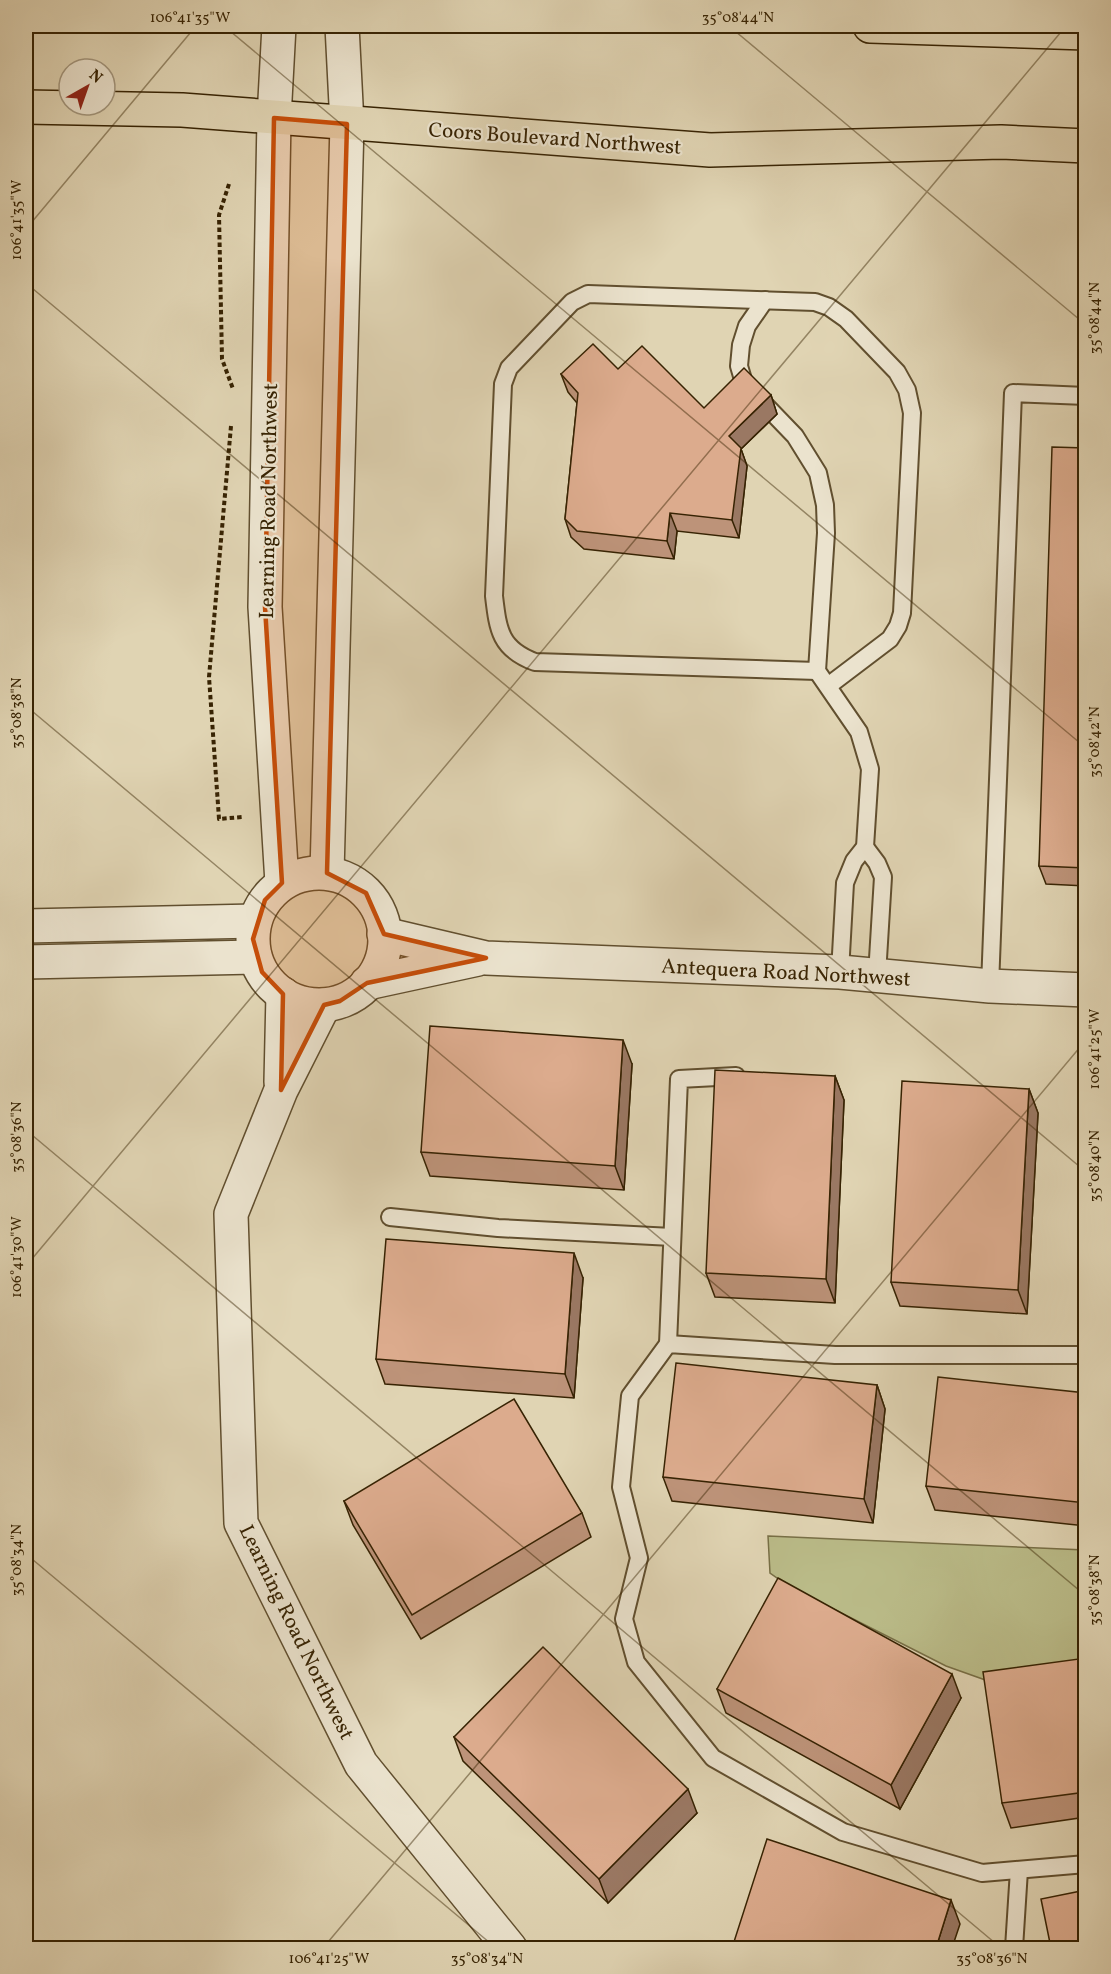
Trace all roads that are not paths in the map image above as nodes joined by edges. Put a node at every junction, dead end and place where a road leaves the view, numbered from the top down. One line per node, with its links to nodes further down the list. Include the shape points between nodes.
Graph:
1 (279, 26): 6 (street, Learning Road Northwest)
2 (342, 26): 7 (street)
3 (870, 26): 4 (main road)
4 (1086, 33)
5 (26, 107): 6 (main road, Coors Boulevard Northwest, via 182,110)
6 (274, 118): 7 (main road, Coors Boulevard Northwest); 15 (street, Learning Road Northwest, via 265,606)
7 (346, 124): 8 (main road, Coors Boulevard Northwest, via 710,150 1001,142); 14 (street)
8 (1086, 146)
9 (765, 300): 11 (lane, via 747,326 739,366 744,383 795,436 818,473 826,533); 11 (lane, via 588,294 572,302 509,368 502,384 495,608 504,641 519,656 535,662); 12 (lane, via 815,302 846,319 897,372 907,390 912,413 902,613 890,639)
10 (1086, 396): 25 (lane, via 1013,393)
11 (817, 671): 12 (lane)
12 (828, 686): 13 (lane, via 859,732 870,770)
13 (864, 848): 22 (lane, via 845,883); 23 (lane, via 883,877)
14 (327, 873): 15 (street, via 303,874); 18 (street, via 342,877 366,893 382,919)
15 (282, 883): 16 (street, via 265,900)
16 (255, 921): 17 (street); 19 (street)
17 (26, 926)
18 (384, 934): 20 (street, Antequera Road Northwest); 24 (street, via 381,961)
19 (255, 957): 21 (street); 27 (street, via 266,978)
20 (486, 958): 22 (street, Antequera Road Northwest); 24 (street, Antequera Road Northwest)
21 (26, 962)
22 (840, 972): 23 (street, Antequera Road Northwest)
23 (877, 975): 25 (street, Antequera Road Northwest)
24 (367, 983): 28 (street, via 354,994)
25 (990, 986): 26 (street, Antequera Road Northwest)
26 (1086, 990)
27 (283, 994): 28 (street); 30 (street, Learning Road Northwest)
28 (324, 1005): 30 (street, Learning Road Northwest)
29 (750, 1075): 32 (lane, via 679,1079)
30 (281, 1090): 37 (street, Learning Road Northwest, via 231,1214 241,1523 361,1764)
31 (390, 1217): 32 (lane, via 498,1228)
32 (672, 1237): 33 (lane)
33 (668, 1344): 34 (lane, via 835,1355); 36 (lane, via 630,1396 623,1464 621,1487 639,1558 624,1619 636,1662 712,1758 843,1832 982,1873)
34 (1086, 1355)
35 (1086, 1864): 36 (lane)
36 (1019, 1870): 38 (lane)
37 (510, 1948)
38 (1014, 1948)

